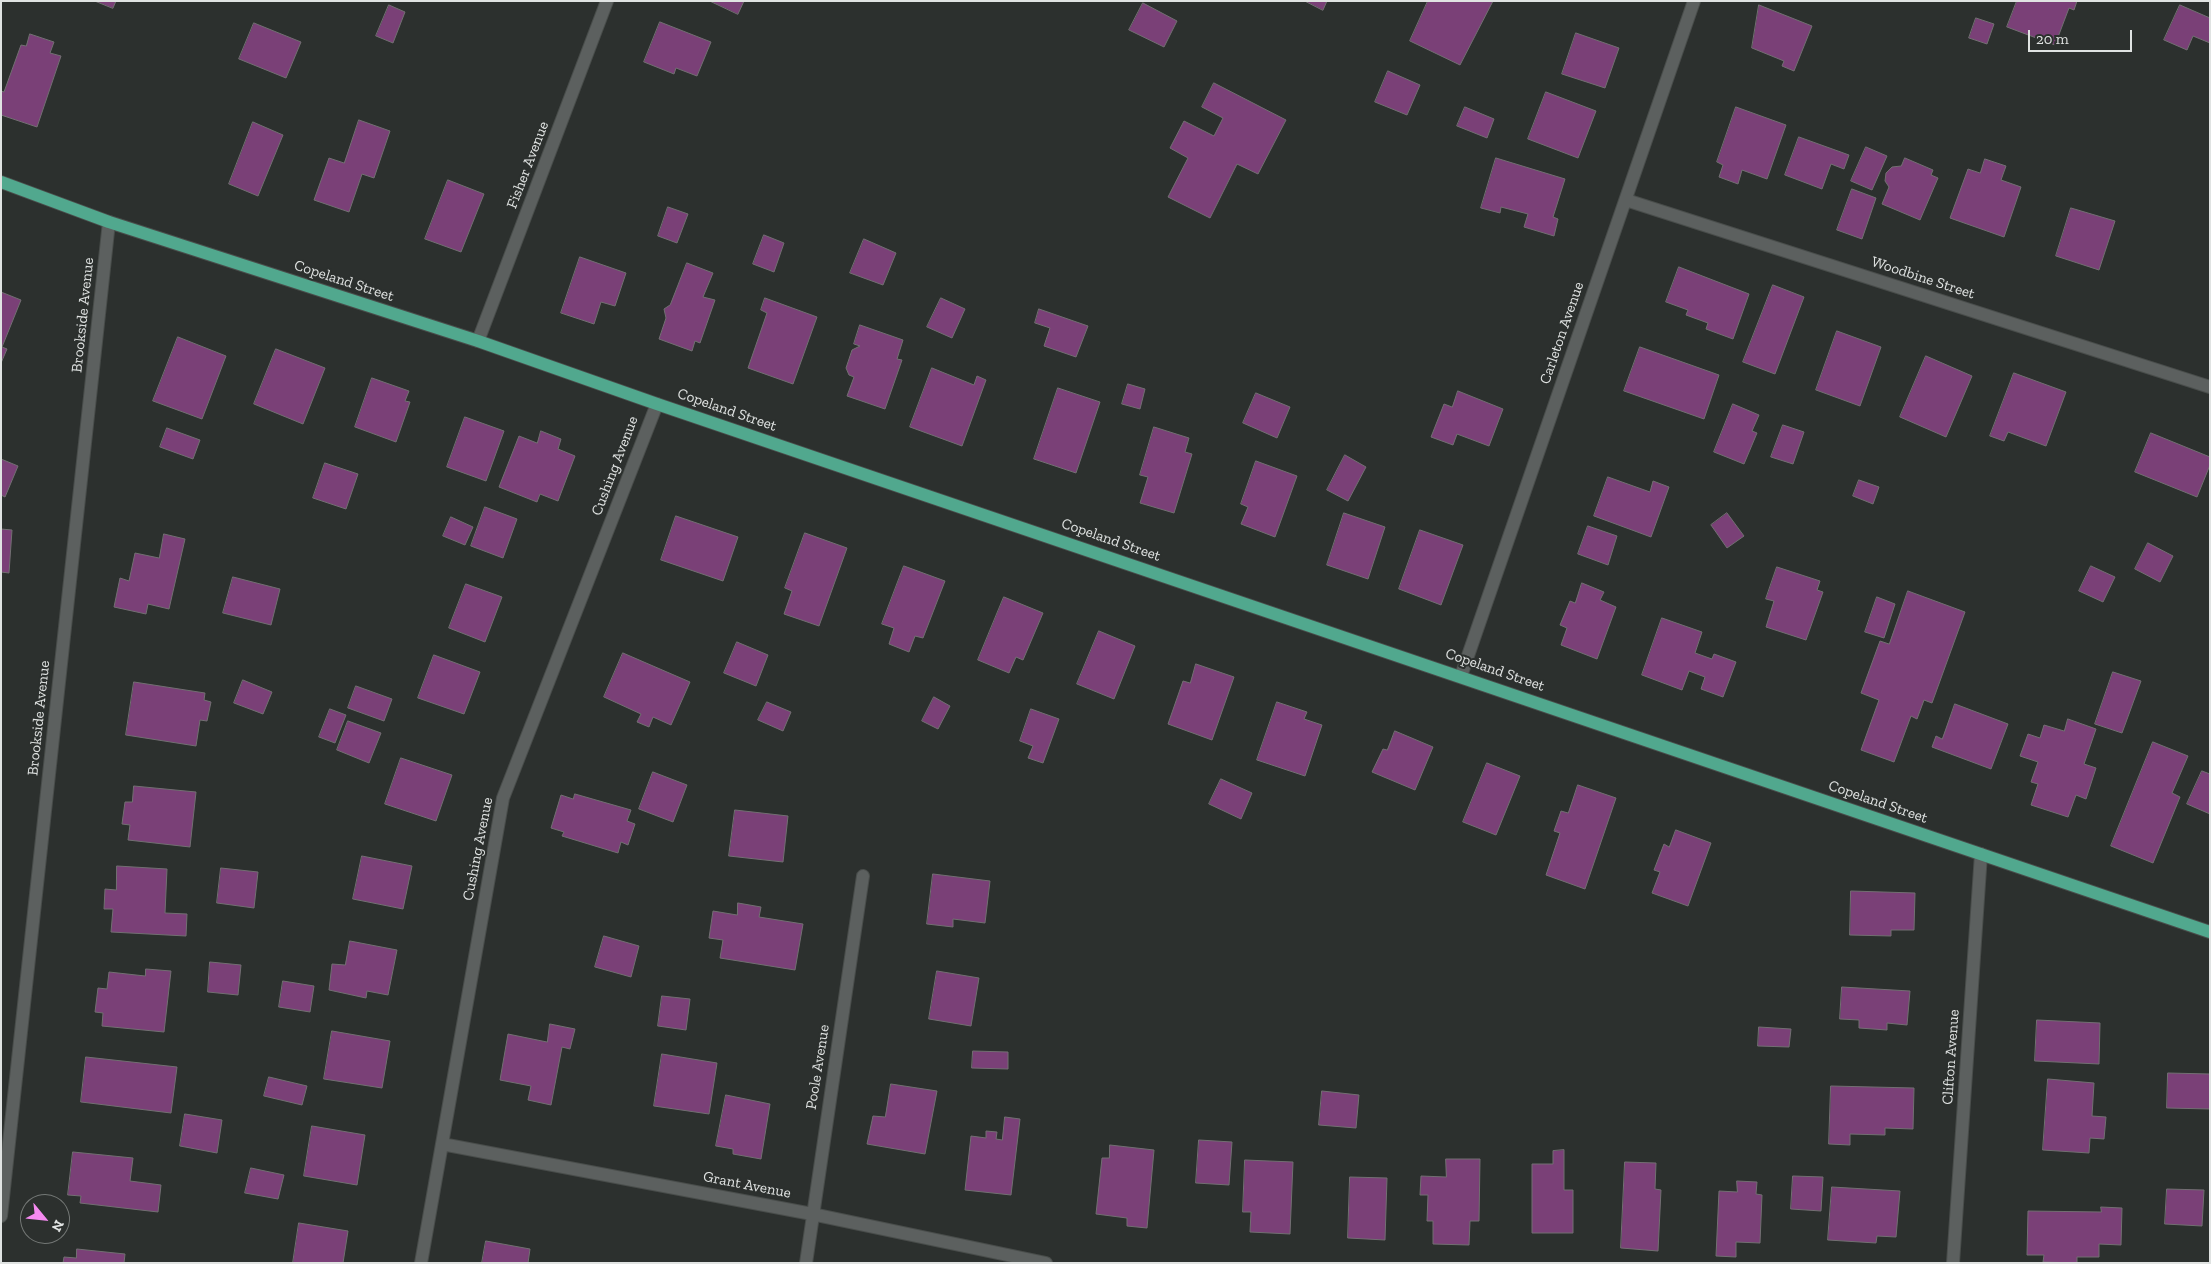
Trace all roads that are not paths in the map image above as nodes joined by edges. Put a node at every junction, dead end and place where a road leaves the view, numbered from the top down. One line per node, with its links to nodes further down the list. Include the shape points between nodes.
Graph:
1 (607, 1): 6 (street, Fisher Avenue)
2 (1694, 1): 4 (street, Carleton Avenue)
3 (1, 182): 5 (main road, Copeland Street)
4 (1626, 200): 7 (street, Woodbine Street); 9 (street, Carleton Avenue)
5 (109, 222): 6 (main road, Copeland Street); 15 (street, Brookside Avenue)
6 (478, 341): 8 (main road, Copeland Street)
7 (2210, 387)
8 (657, 404): 9 (main road, Copeland Street); 13 (street, Cushing Avenue, via 503,798)
9 (1461, 676): 10 (main road, Copeland Street)
10 (1981, 854): 12 (main road, Copeland Street); 19 (street, Clifton Avenue)
11 (863, 876): 14 (street, Poole Avenue)
12 (2210, 932)
13 (442, 1144): 14 (street, Grant Avenue); 16 (street, Cushing Avenue)
14 (812, 1214): 17 (street, Poole Avenue); 18 (street, Grant Avenue)
15 (1, 1216)
16 (420, 1263)
17 (806, 1263)
18 (1046, 1263)
19 (1953, 1263)

